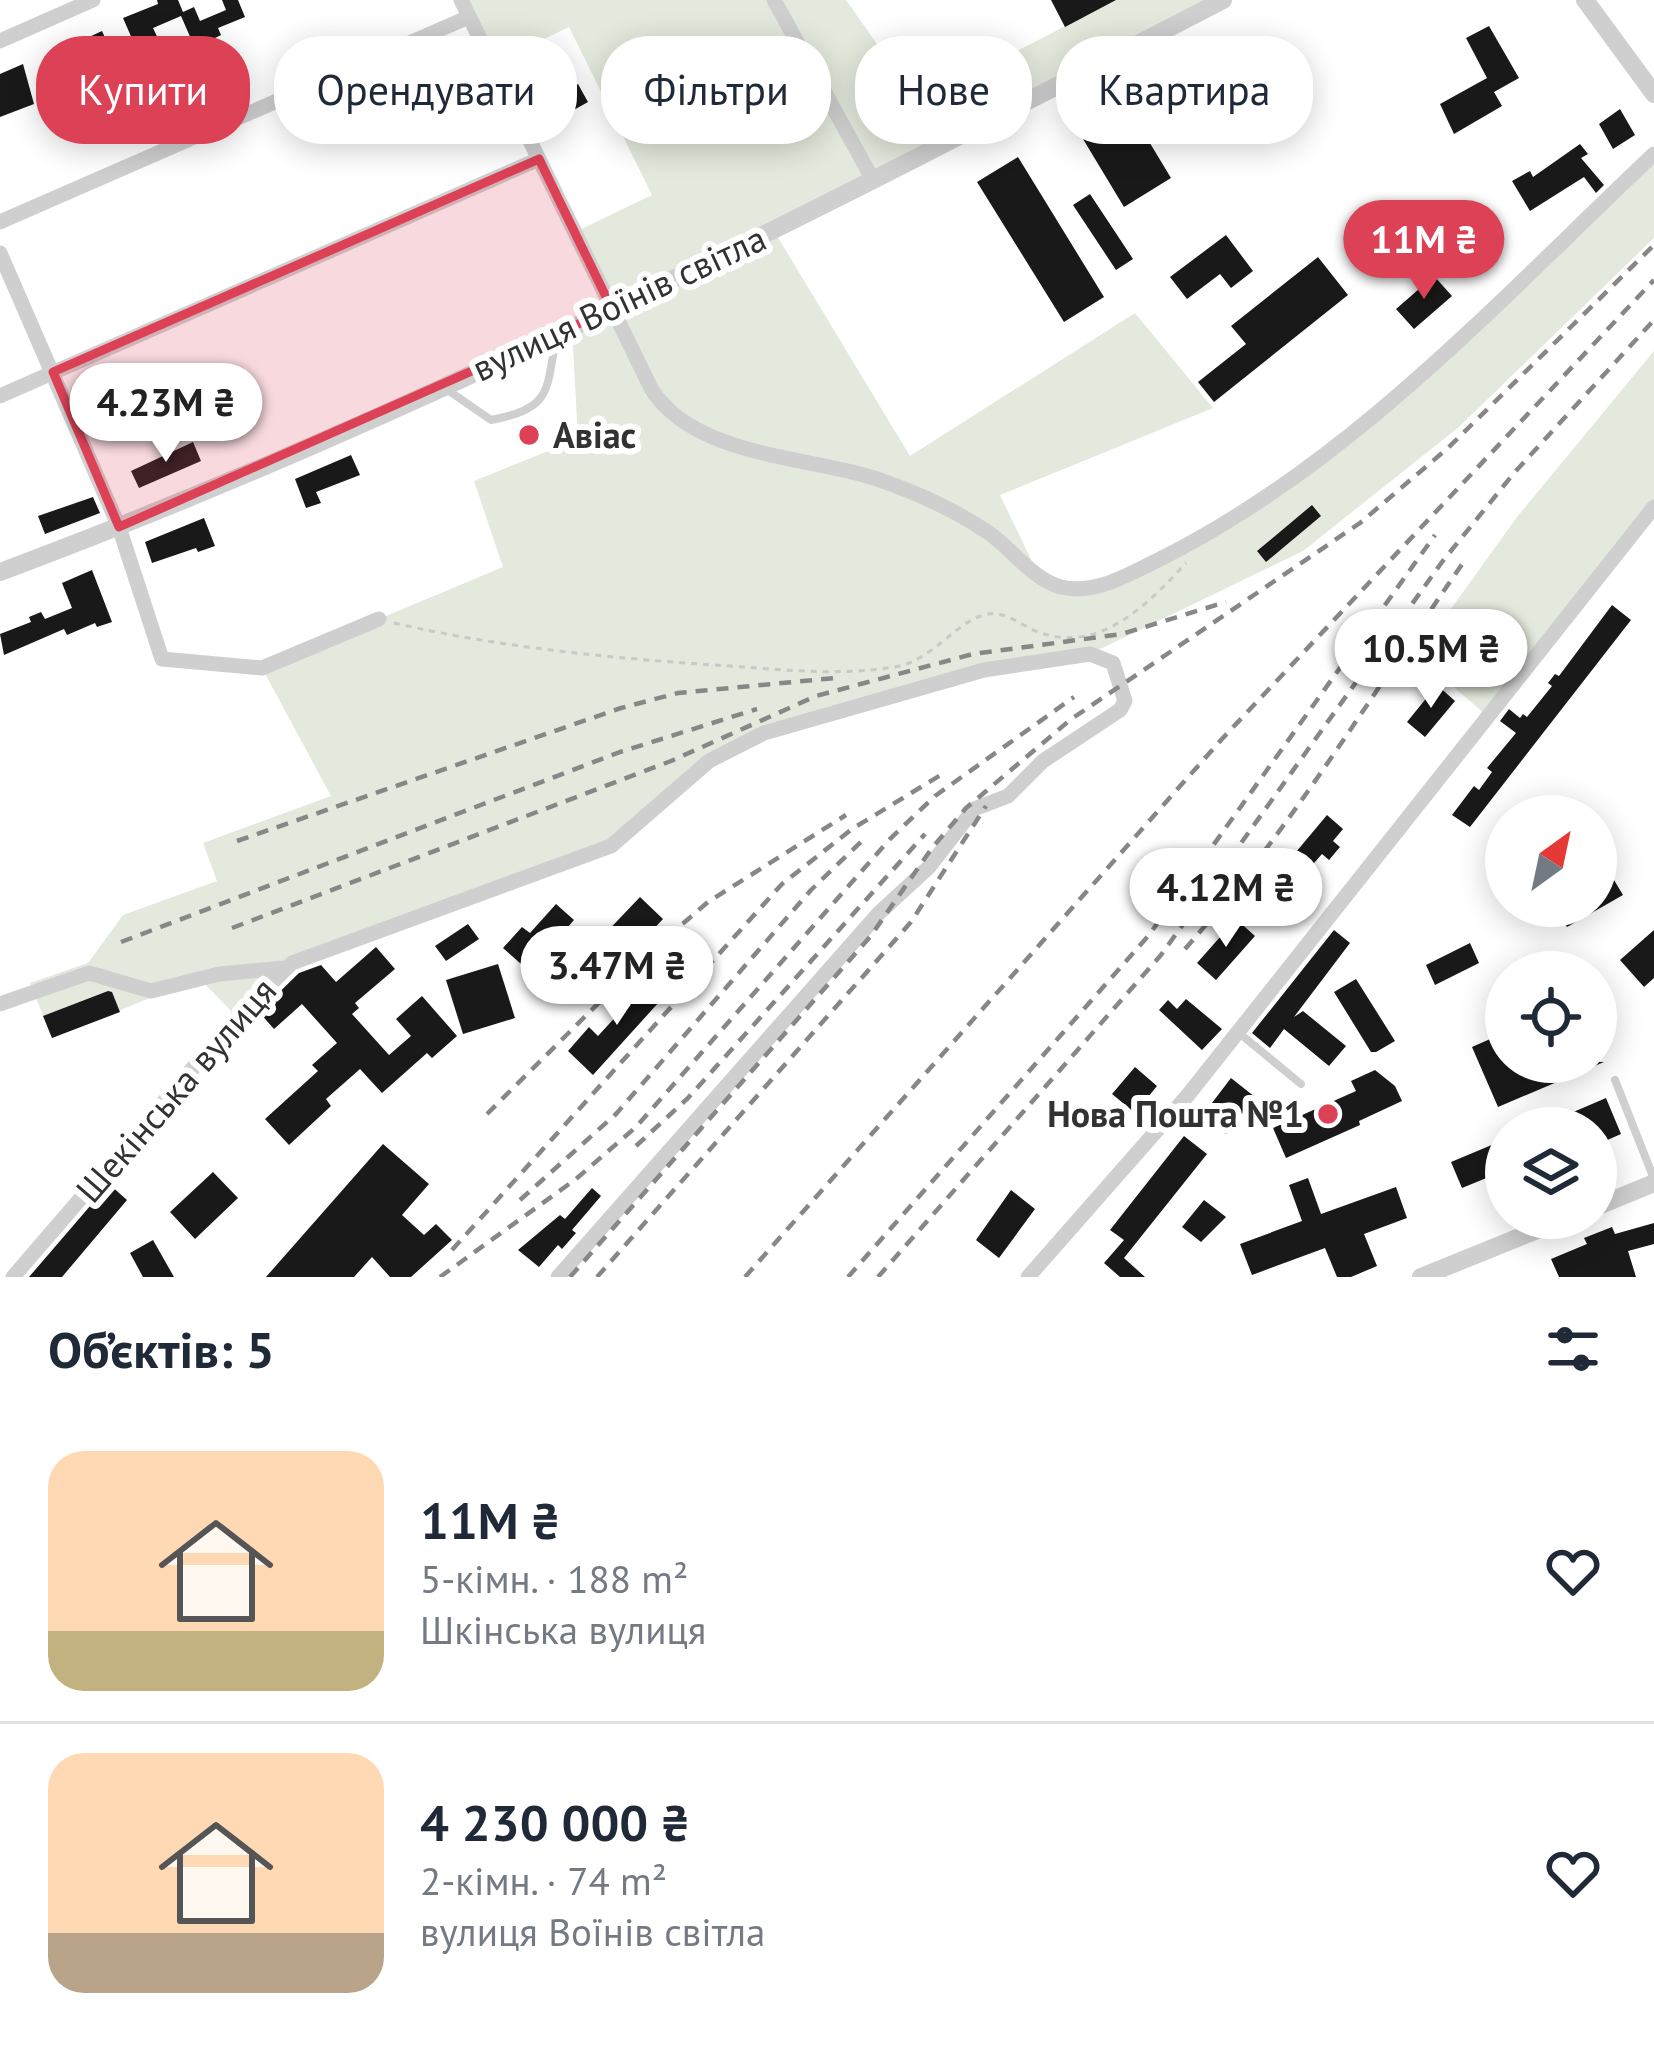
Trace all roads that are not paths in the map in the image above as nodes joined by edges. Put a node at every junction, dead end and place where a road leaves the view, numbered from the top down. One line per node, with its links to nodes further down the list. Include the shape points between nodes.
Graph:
1 (93, 0): 7 (street)
2 (460, 0): 10 (street)
3 (774, 0): 11 (street)
4 (1223, 0): 11 (street, вулиця Воїнів світла)
5 (1586, 0): 8 (street)
6 (462, 20): 12 (street)
7 (0, 41)
8 (1654, 94)
9 (1654, 154): 14 (street, via 1376,413 1288,484 1210,534 1100,586 1062,587 979,527 902,489 686,426 652,390)
10 (539, 159): 14 (street); 16 (street)
11 (873, 180): 14 (street, вулиця Воїнів світла)
12 (0, 222)
13 (0, 253): 16 (street)
14 (612, 309): 15 (street, вулиця Воїнів світла)
15 (556, 334): 17 (street, вулиця Воїнів світла); 17 (lane, via 540,403 491,420)
16 (53, 372): 18 (street); 20 (street)
17 (442, 386): 20 (street, вулиця Воїнів світла)
18 (0, 396)
19 (1654, 507): 25 (street)
20 (119, 526): 21 (street, вулиця Воїнів світла); 22 (street, via 162,659 262,668)
21 (0, 572)
22 (379, 619)
23 (284, 968): 24 (street, via 151,991 88,973); 31 (street, Шекінська вулиця); 32 (street, Шекінська вулиця, via 611,846 709,761 764,733 984,670 1090,654 1113,663 1125,701 1120,710 1042,761 1008,796 974,809)
24 (0, 1004)
25 (1238, 1032): 27 (lane); 33 (street)
26 (1616, 1083): 28 (lane)
27 (1301, 1084)
28 (1654, 1181): 29 (street)
29 (1617, 1198)
30 (1516, 1239): 34 (street)
31 (13, 1277)
32 (558, 1277)
33 (1028, 1277)
34 (1421, 1277)

